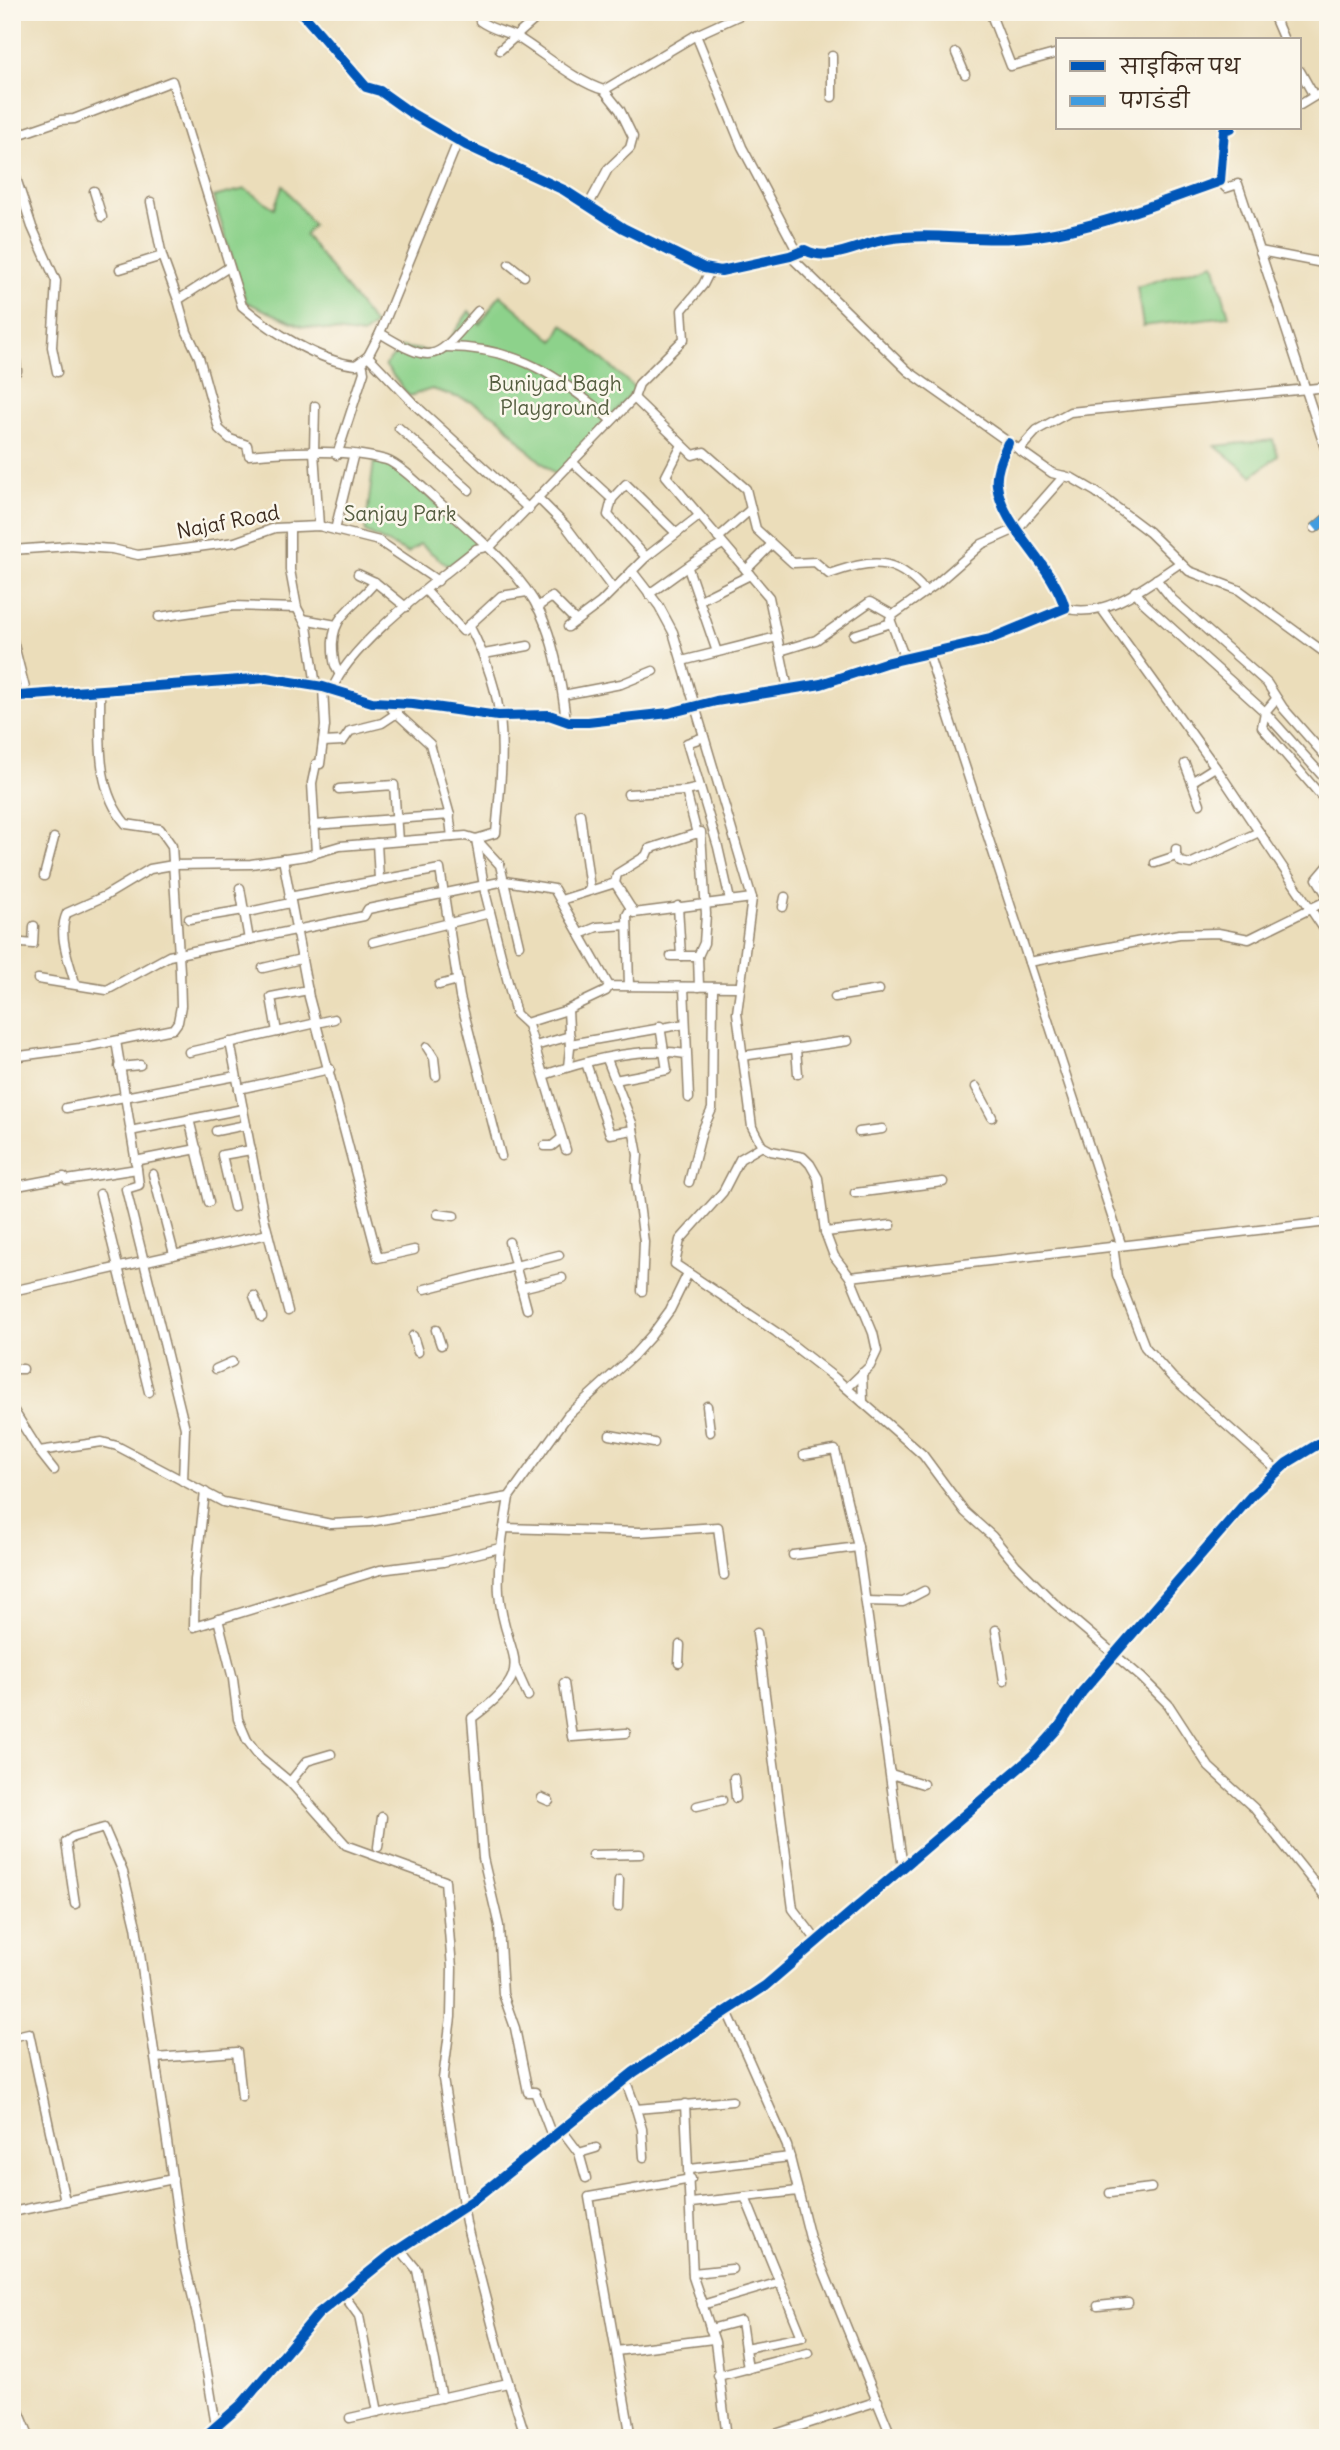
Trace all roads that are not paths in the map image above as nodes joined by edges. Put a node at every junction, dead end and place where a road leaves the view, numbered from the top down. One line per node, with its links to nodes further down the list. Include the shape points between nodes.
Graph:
1 (301, 12): 23 (street, via 366,87 380,91)
2 (990, 12): 12 (street, via 1011,66)
3 (1272, 12): 9 (street)
4 (741, 13): 7 (street)
5 (480, 21): 8 (street)
6 (533, 21): 8 (street)
7 (696, 35): 17 (street); 31 (street, via 742,148)
8 (517, 37): 10 (street); 17 (street)
9 (1283, 38)
10 (500, 50)
11 (956, 53): 14 (street)
12 (1056, 54)
13 (832, 56): 19 (street)
14 (965, 74)
15 (1302, 75): 18 (street)
16 (1328, 88): 18 (street)
17 (604, 90): 28 (street, via 633,137)
18 (1314, 96): 20 (street)
19 (832, 97)
20 (1302, 104)
21 (1224, 130): 25 (street)
22 (12, 137): 35 (street, via 74,119 172,80)
23 (458, 141): 28 (street, via 564,190); 42 (street)
24 (12, 166): 46 (street, via 56,281 52,347)
25 (1220, 181): 30 (street, via 1226,188 1238,184); 31 (street, via 1067,229 1015,238 885,239 841,252 814,255 805,250)
26 (93, 191): 29 (street)
27 (151, 202): 32 (street)
28 (588, 206): 37 (street, via 623,228)
29 (102, 217)
30 (1260, 251): 34 (street); 48 (street)
31 (794, 255): 37 (street, via 721,271); 53 (street, via 908,371)
32 (162, 256): 36 (street); 39 (street)
33 (509, 264): 38 (street)
34 (1328, 264)
35 (229, 267): 39 (street); 44 (street, via 242,306 266,326 348,364)
36 (120, 269)
37 (711, 269): 49 (street, via 682,310 684,340 639,384)
38 (524, 276)
39 (178, 300): 56 (street, via 219,429 247,445 248,455)
40 (478, 312): 43 (street)
41 (12, 330): 45 (street)
42 (380, 334): 43 (street, via 413,354 435,353); 44 (street)
43 (446, 347): 51 (street, via 494,351 541,367)
44 (365, 359): 57 (street); 65 (street)
45 (17, 371)
46 (57, 373)
47 (1328, 387): 48 (street)
48 (1305, 388): 55 (street, via 1070,412 1037,430); 59 (street)
49 (634, 398): 51 (street); 54 (street)
50 (315, 406): 56 (street)
51 (611, 420): 60 (street)
52 (399, 428): 62 (street)
53 (1008, 443): 55 (street); 71 (street, via 996,483)
54 (682, 445): 66 (street, via 693,455 704,452 746,489); 67 (street, via 666,476)
55 (1019, 450): 61 (street)
56 (314, 452): 57 (street); 69 (street)
57 (337, 455): 58 (street)
58 (354, 457): 73 (street); 77 (street, via 388,460)
59 (1328, 457)
60 (572, 462): 63 (street); 64 (street)
61 (1064, 476): 71 (street); 80 (street, via 1096,492 1139,524)
62 (469, 489)
63 (539, 499): 65 (street); 88 (street, via 565,525)
64 (612, 499): 74 (street, via 626,484); 79 (street, via 608,515)
65 (530, 509): 77 (street)
66 (750, 510): 75 (street); 76 (street, via 756,530)
67 (699, 516): 74 (street); 75 (street)
68 (1328, 517): 72 (street)
69 (320, 526): 70 (street, Najaf Road); 73 (street, Najaf Road)
70 (290, 527): 78 (street, Najaf Road, via 223,544 138,555 69,546); 97 (street, via 290,570)
71 (1018, 528): 90 (street, via 982,544); 98 (street, via 1049,571)
72 (1315, 528)
73 (335, 530): 86 (street, Najaf Road, via 379,541)
74 (676, 533): 79 (street)
75 (721, 541): 81 (street); 83 (street)
76 (771, 545): 83 (street); 90 (street, via 793,563 815,562 829,574 879,562 910,573)
77 (488, 547): 86 (street, via 476,549); 92 (street)
78 (12, 550)
79 (646, 557): 82 (street)
80 (1180, 563): 85 (street); 115 (street, via 1189,571 1239,590)
81 (688, 568): 93 (street); 94 (street)
82 (632, 571): 88 (street); 93 (street)
83 (748, 573): 94 (street); 109 (street, via 769,597)
84 (358, 575): 87 (street)
85 (1156, 579): 91 (street); 127 (street, via 1172,599 1266,683)
86 (438, 581): 89 (street)
87 (375, 582): 95 (street); 104 (street)
88 (613, 589): 103 (street)
89 (426, 591): 95 (street); 105 (street, via 463,631)
90 (925, 591): 102 (street)
91 (1135, 591): 99 (street); 130 (street)
92 (527, 592): 96 (street); 105 (street, via 501,596)
93 (649, 594): 117 (street, via 673,632)
94 (700, 600): 112 (street)
95 (406, 607): 119 (street)
96 (537, 607): 103 (street, via 552,597); 126 (street)
97 (297, 608): 100 (street, via 234,606); 101 (street)
98 (1065, 608): 99 (street, via 1076,612); 113 (street, via 990,639)
99 (1101, 608): 138 (street)
100 (159, 617)
101 (303, 619): 104 (street); 120 (street)
102 (892, 619): 107 (street); 111 (street, via 870,601 816,640); 116 (street)
103 (576, 621): 106 (street)
104 (336, 625): 119 (street, via 332,633 334,667)
105 (469, 625): 114 (street)
106 (568, 627)
107 (854, 635)
108 (12, 637): 125 (street)
109 (777, 637): 111 (street); 112 (street)
110 (528, 646): 114 (street)
111 (780, 650): 123 (street)
112 (718, 652): 117 (street)
113 (928, 653): 116 (street); 198 (street)
114 (484, 654): 132 (street, via 496,683)
115 (1328, 655)
116 (905, 659): 123 (street)
117 (681, 661): 129 (street)
118 (653, 671): 126 (street, via 621,684)
119 (340, 673): 122 (street)
120 (319, 686): 121 (street, via 267,678); 122 (street); 135 (street)
121 (100, 690): 125 (street); 161 (street, via 101,769 106,792 126,824 160,829 167,836)
122 (332, 690): 128 (street)
123 (788, 690): 129 (street)
124 (12, 694): 125 (street)
125 (27, 695)
126 (563, 695): 133 (street)
127 (1276, 699): 130 (street); 136 (street)
128 (390, 703): 131 (street); 132 (street)
129 (694, 707): 133 (street, via 602,721); 134 (street)
130 (1265, 712): 140 (street); 146 (street, via 1264,730)
131 (397, 713): 135 (street, via 382,723 351,731 343,741); 148 (street, via 430,744)
132 (500, 716): 133 (street, via 549,715); 155 (street, via 504,750 496,833)
133 (566, 721)
134 (704, 737): 141 (street, via 687,743); 172 (street)
135 (323, 742): 150 (street, via 312,783)
136 (1328, 759)
137 (1185, 764): 139 (street)
138 (1215, 766): 139 (street); 151 (street)
139 (1193, 781): 145 (street)
140 (1328, 782)
141 (700, 788): 143 (street); 176 (street)
142 (339, 789): 149 (street, via 394,785)
143 (687, 791): 144 (street); 152 (street)
144 (628, 794)
145 (1199, 804)
146 (1328, 804)
147 (580, 814): 169 (street)
148 (450, 815): 149 (street); 153 (street)
149 (396, 818): 150 (street); 156 (street)
150 (314, 825): 158 (street)
151 (1259, 832): 160 (street, via 1189,864 1181,862 1176,852); 182 (street)
152 (696, 834): 166 (street, via 649,849 646,856 617,874); 177 (street, via 701,832)
153 (452, 837): 155 (street); 156 (street)
154 (54, 838): 163 (street)
155 (476, 839): 165 (street, via 500,865); 167 (street)
156 (398, 841): 157 (street)
157 (377, 843): 158 (street); 164 (street)
158 (316, 853): 159 (street)
159 (283, 859): 161 (street); 174 (street)
160 (1155, 863)
161 (173, 865): 195 (street); 202 (street, via 149,869 67,913 65,945)
162 (1328, 866): 173 (street, via 1317,879)
163 (44, 876)
164 (379, 880): 170 (street, via 440,869); 174 (street)
165 (505, 881): 167 (street); 175 (street, via 554,889); 194 (street)
166 (615, 883): 169 (street); 180 (street)
167 (484, 884): 170 (street); 183 (street)
168 (240, 888): 181 (street)
169 (590, 889): 175 (street)
170 (444, 892): 185 (street); 188 (street)
171 (785, 897): 179 (street)
172 (752, 898): 176 (street); 209 (street)
173 (1328, 899): 182 (street)
174 (290, 900): 181 (street); 188 (street)
175 (561, 900): 189 (street)
176 (730, 900): 177 (street)
177 (705, 902): 178 (street); 196 (street, via 704,943)
178 (678, 906): 180 (street, via 634,913); 196 (street, via 676,956)
179 (783, 907)
180 (631, 908): 186 (street)
181 (244, 911): 184 (street); 191 (street)
182 (1311, 911): 190 (street); 198 (street, via 1249,939 1218,933 1179,934)
183 (490, 913): 185 (street); 215 (street, via 516,1014)
184 (189, 919)
185 (448, 923): 192 (street); 201 (street)
186 (627, 925): 189 (street, via 597,927); 205 (street)
187 (34, 926): 193 (street, via 33,944)
188 (296, 930): 191 (street); 197 (street)
189 (580, 934): 204 (street)
190 (1328, 934)
191 (249, 940): 195 (street)
192 (373, 942)
193 (12, 943)
194 (519, 945)
195 (178, 955): 202 (street, via 107,990); 221 (street, via 178,1022 173,1029)
196 (698, 956): 207 (street)
197 (302, 959): 199 (street); 210 (street)
198 (1029, 962): 282 (street)
199 (263, 968)
200 (38, 979): 202 (street)
201 (457, 980): 203 (street); 264 (street)
202 (75, 983)
203 (439, 985)
204 (609, 986): 205 (street); 213 (street)
205 (629, 986): 206 (street)
206 (684, 987): 207 (street); 217 (street)
207 (699, 987): 208 (street)
208 (713, 987): 209 (street); 268 (street, via 712,1109)
209 (739, 987): 230 (street)
210 (308, 990): 216 (street); 219 (street, via 271,997)
211 (879, 990): 212 (street)
212 (835, 997)
213 (568, 1010): 215 (street); 220 (street)
214 (334, 1019): 216 (street)
215 (526, 1023): 224 (street)
216 (317, 1024): 219 (street); 237 (street)
217 (685, 1024): 218 (street); 229 (street)
218 (660, 1026): 220 (street); 227 (street)
219 (277, 1032): 223 (street)
220 (570, 1040): 224 (street); 236 (street)
221 (117, 1041): 231 (street); 235 (street)
222 (848, 1041): 226 (street)
223 (230, 1042): 228 (street); 240 (street)
224 (535, 1046): 239 (street)
225 (427, 1047): 241 (street)
226 (796, 1049): 230 (street); 238 (street)
227 (663, 1050): 229 (street); 232 (street); 242 (street, via 667,1070)
228 (189, 1052)
229 (686, 1054): 246 (street)
230 (742, 1056): 259 (street, via 752,1127)
231 (12, 1057)
232 (607, 1059): 233 (street); 242 (street)
233 (586, 1063): 236 (street); 253 (street, via 610,1134)
234 (140, 1065): 235 (street)
235 (119, 1067): 245 (street)
236 (568, 1067): 239 (street)
237 (330, 1069): 244 (street); 283 (street, via 378,1258)
238 (798, 1074)
239 (544, 1075): 257 (street)
240 (236, 1076): 244 (street); 245 (street)
241 (436, 1076)
242 (615, 1080): 253 (street)
243 (976, 1087): 249 (street)
244 (239, 1089): 248 (street)
245 (124, 1098): 247 (street); 254 (street)
246 (689, 1098)
247 (66, 1108)
248 (243, 1109): 250 (street); 251 (street)
249 (992, 1117)
250 (189, 1119): 254 (street); 260 (street)
251 (246, 1125): 255 (street); 261 (street)
252 (882, 1129): 256 (street)
253 (633, 1130): 295 (street, via 644,1242)
254 (130, 1131): 266 (street)
255 (216, 1131)
256 (859, 1132)
257 (562, 1138): 258 (street); 262 (street)
258 (545, 1146)
259 (762, 1146): 265 (street, via 803,1157); 289 (street, via 740,1159 723,1192 680,1240 675,1264)
260 (197, 1149): 266 (street); 273 (street)
261 (251, 1150): 274 (street, via 222,1155); 280 (street)
262 (566, 1150)
263 (811, 1152): 265 (street)
264 (501, 1156)
265 (810, 1164): 279 (street, via 818,1178)
266 (136, 1165): 270 (street); 286 (street, via 139,1185 126,1189)
267 (153, 1174): 284 (street)
268 (689, 1182)
269 (943, 1182): 271 (street)
270 (12, 1186)
271 (855, 1193)
272 (100, 1194): 287 (street)
273 (209, 1202)
274 (234, 1207)
275 (438, 1214): 276 (street)
276 (454, 1216)
277 (1328, 1222): 282 (street)
278 (891, 1224): 279 (street)
279 (825, 1232): 290 (street, via 834,1256)
280 (268, 1234): 284 (street); 298 (street)
281 (509, 1242): 288 (street)
282 (1117, 1244): 290 (street); 321 (street, via 1117,1275 1145,1347 1172,1377)
283 (414, 1250)
284 (174, 1254): 286 (street)
285 (559, 1255): 288 (street)
286 (145, 1260): 287 (street); 322 (street, via 185,1428)
287 (117, 1265): 294 (street); 310 (street)
288 (516, 1266): 292 (street); 293 (street)
289 (688, 1273): 309 (street, via 776,1332); 324 (street, via 670,1310 650,1336 568,1415)
290 (850, 1277): 308 (street, via 877,1350)
291 (562, 1278): 292 (street)
292 (521, 1288): 297 (street)
293 (425, 1289)
294 (12, 1291)
295 (642, 1291)
296 (254, 1296): 299 (street)
297 (527, 1309)
298 (288, 1311)
299 (262, 1317)
300 (436, 1330): 302 (street)
301 (413, 1336): 303 (street)
302 (441, 1345)
303 (418, 1352)
304 (232, 1362): 307 (street)
305 (12, 1369): 306 (street)
306 (23, 1369)
307 (216, 1369)
308 (862, 1373): 309 (street); 311 (street)
309 (847, 1388): 311 (street)
310 (149, 1392)
311 (863, 1402): 336 (street, via 923,1455 965,1512 1054,1603)
312 (707, 1406): 314 (street)
313 (12, 1408): 318 (street)
314 (710, 1432)
315 (610, 1436): 317 (street)
316 (1328, 1438): 321 (street)
317 (654, 1443)
318 (39, 1451): 320 (street); 322 (street, via 102,1442)
319 (804, 1455): 326 (street, via 835,1450)
320 (54, 1470)
321 (1278, 1471): 336 (street)
322 (183, 1481): 323 (street)
323 (205, 1492): 324 (street, via 223,1502 331,1524 370,1522); 332 (street, via 194,1627)
324 (509, 1497): 325 (street)
325 (504, 1528): 327 (street); 329 (street, via 640,1532 719,1527)
326 (858, 1546): 328 (street); 331 (street)
327 (500, 1548): 332 (street, via 380,1570); 338 (street, via 500,1606 514,1648)
328 (793, 1555)
329 (724, 1575)
330 (924, 1591): 331 (street, via 903,1602)
331 (866, 1601): 344 (street)
332 (218, 1619): 346 (street, via 238,1719 247,1740)
333 (996, 1630): 339 (street)
334 (757, 1633): 360 (street, via 793,1909)
335 (680, 1645): 337 (street)
336 (1114, 1654): 355 (street, via 1033,1756); 357 (street, via 1168,1704 1209,1767 1254,1808)
337 (679, 1662)
338 (515, 1667): 341 (street); 370 (street, via 500,1698 472,1718 483,1858 499,1926 503,1994 528,2092 535,2092)
339 (1004, 1681)
340 (565, 1683): 342 (street, via 572,1737)
341 (528, 1696)
342 (626, 1733)
343 (331, 1754): 346 (street, via 307,1761)
344 (891, 1774): 347 (street); 355 (street)
345 (734, 1778): 348 (street)
346 (290, 1782): 385 (street, via 346,1845 445,1881 452,1968 443,2079)
347 (923, 1784)
348 (736, 1797)
349 (722, 1800): 350 (street)
350 (697, 1806)
351 (382, 1816): 352 (street)
352 (378, 1847)
353 (640, 1854): 354 (street)
354 (592, 1855)
355 (903, 1868): 360 (street)
356 (619, 1880): 359 (street)
357 (1328, 1900)
358 (75, 1904): 363 (street, via 66,1842 104,1828 119,1860 136,1926)
359 (618, 1907)
360 (818, 1942): 361 (street)
361 (727, 2011): 364 (street); 374 (street)
362 (12, 2037): 383 (street, via 29,2033)
363 (155, 2058): 365 (street, via 237,2052); 377 (street)
364 (625, 2079): 368 (street); 369 (street)
365 (242, 2096)
366 (732, 2101): 367 (street)
367 (685, 2104): 368 (street); 375 (street)
368 (636, 2109): 373 (street)
369 (561, 2129): 370 (street); 372 (street)
370 (552, 2136): 385 (street)
371 (596, 2148): 372 (street)
372 (579, 2153): 376 (street)
373 (644, 2157)
374 (790, 2157): 375 (street); 380 (street)
375 (690, 2169): 378 (street)
376 (586, 2178)
377 (173, 2179): 383 (street); 408 (street)
378 (691, 2179): 384 (street); 398 (street, via 589,2197)
379 (1151, 2188): 381 (street)
380 (799, 2191): 382 (street); 405 (street, via 810,2238)
381 (1110, 2193)
382 (745, 2197): 384 (street); 390 (street)
383 (65, 2201): 386 (street)
384 (691, 2203): 389 (street)
385 (465, 2205): 387 (street); 402 (street)
386 (12, 2212)
387 (400, 2249): 391 (street); 404 (street, via 416,2270)
388 (732, 2269): 389 (street)
389 (693, 2273): 393 (street)
390 (780, 2282): 393 (street); 397 (street, via 802,2337)
391 (343, 2294): 406 (street, via 359,2316); 408 (street, via 319,2313 270,2374)
392 (1128, 2303): 394 (street)
393 (702, 2305): 395 (street)
394 (1098, 2306)
395 (710, 2329): 396 (street); 397 (street, via 741,2320)
396 (713, 2339): 398 (street); 401 (street)
397 (745, 2348): 400 (street)
398 (616, 2351): 413 (street)
399 (808, 2353): 400 (street)
400 (748, 2369): 401 (street)
401 (719, 2376): 414 (street)
402 (508, 2383): 404 (street); 412 (street)
403 (12, 2394): 409 (street)
404 (442, 2398): 406 (street)
405 (878, 2401): 415 (street); 416 (street)
406 (378, 2412): 407 (street)
407 (350, 2418)
408 (217, 2427): 410 (street); 411 (street)
409 (30, 2438)
410 (203, 2438)
411 (218, 2438)
412 (526, 2438)
413 (631, 2438)
414 (727, 2438)
415 (763, 2438)
416 (892, 2438)

